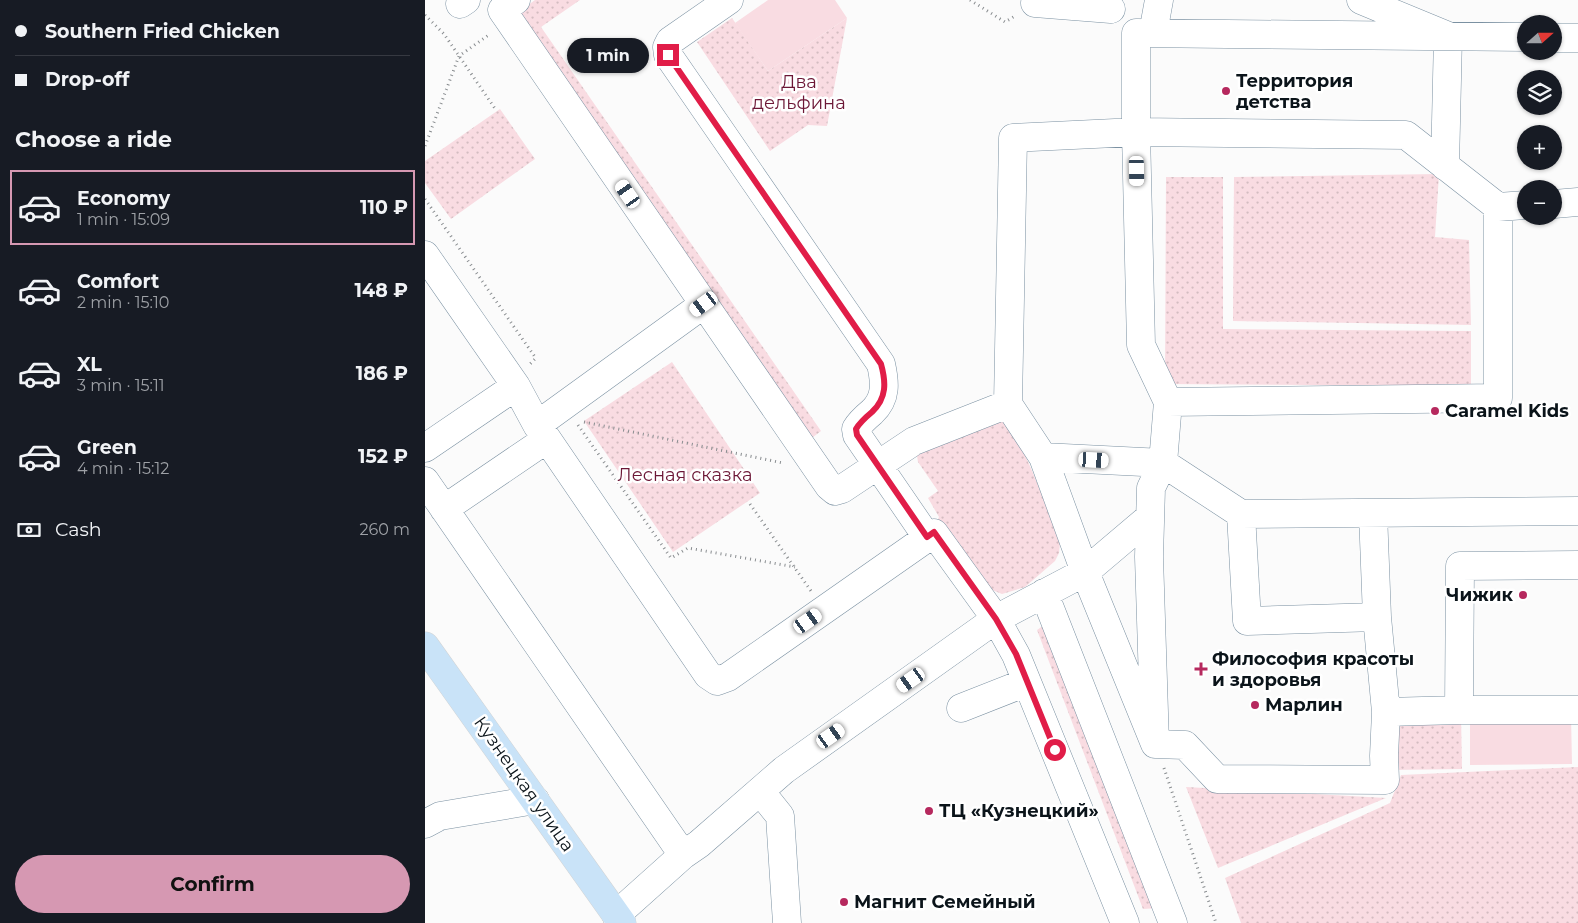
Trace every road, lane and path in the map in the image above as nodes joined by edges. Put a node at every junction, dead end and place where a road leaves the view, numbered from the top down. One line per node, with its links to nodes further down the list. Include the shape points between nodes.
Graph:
1 (729, 0): 33 (street, via 670,41 668,55 881,364 885,379 884,396 856,429)
2 (970, 0): 5 (path, via 1005,22)
3 (1159, 0): 9 (street)
4 (1361, 0): 10 (street)
5 (1035, 4): 6 (street)
6 (1106, 4): 9 (street)
7 (505, 8): 14 (path); 25 (street)
8 (425, 15): 14 (path)
9 (1144, 33): 10 (street); 16 (street)
10 (1448, 36): 11 (street); 18 (street)
11 (1517, 37)
12 (1563, 38): 13 (street)
13 (1578, 38)
14 (459, 56): 15 (path); 17 (path)
15 (496, 110)
16 (1136, 132): 18 (street, via 1406,135); 27 (street, via 1141,345); 28 (street, via 1013,138)
17 (425, 146)
18 (1445, 166): 23 (street)
19 (425, 199): 26 (path, via 535,357)
20 (1578, 202): 21 (street)
21 (1562, 203)
22 (1517, 206): 23 (street)
23 (1498, 207): 27 (street, via 1498,398)
24 (425, 255): 26 (street)
25 (704, 304): 29 (street); 34 (street)
26 (513, 381): 29 (street); 30 (street)
27 (1168, 402): 32 (street)
28 (1008, 404): 31 (street); 33 (street, via 913,441)
29 (542, 432): 37 (street); 47 (street, via 708,675 717,681 728,677)
30 (425, 448)
31 (1043, 457): 32 (street); 45 (street)
32 (1163, 463): 40 (street); 41 (street, via 1151,488)
33 (877, 465): 34 (street, via 835,491); 42 (street)
34 (818, 470): 44 (path, via 575,421 671,558 688,548)
35 (425, 481): 37 (street)
36 (750, 504): 44 (path)
37 (445, 509): 60 (street)
38 (1578, 511): 39 (street)
39 (1373, 513): 40 (street); 48 (street)
40 (1241, 514): 48 (street, via 1247,621)
41 (1150, 517): 45 (street); 56 (street)
42 (927, 537): 47 (street); 49 (street, via 934,532)
43 (1578, 565): 53 (street, via 1460,566)
44 (795, 567): 47 (path)
45 (1085, 572): 46 (street); 56 (street)
46 (1044, 593): 49 (street); 64 (street)
47 (824, 610)
48 (1377, 617): 55 (street)
49 (996, 619): 51 (street); 57 (street, via 784,770)
50 (425, 646): 58 (main road, Кузнецкая улица)
51 (1027, 682): 52 (street); 63 (street)
52 (961, 708)
53 (1459, 710): 54 (street); 55 (street)
54 (1578, 710)
55 (1386, 712): 56 (street, via 1385,780 1217,779 1185,745)
56 (1155, 744): 65 (path)
57 (760, 791): 60 (street); 62 (street, via 780,816)
58 (535, 800): 59 (street, via 440,816); 61 (main road, Кузнецкая улица)
59 (425, 824)
60 (683, 855): 61 (street)
61 (619, 919)
62 (787, 923)
63 (1125, 923)
64 (1173, 923)
65 (1216, 923)

